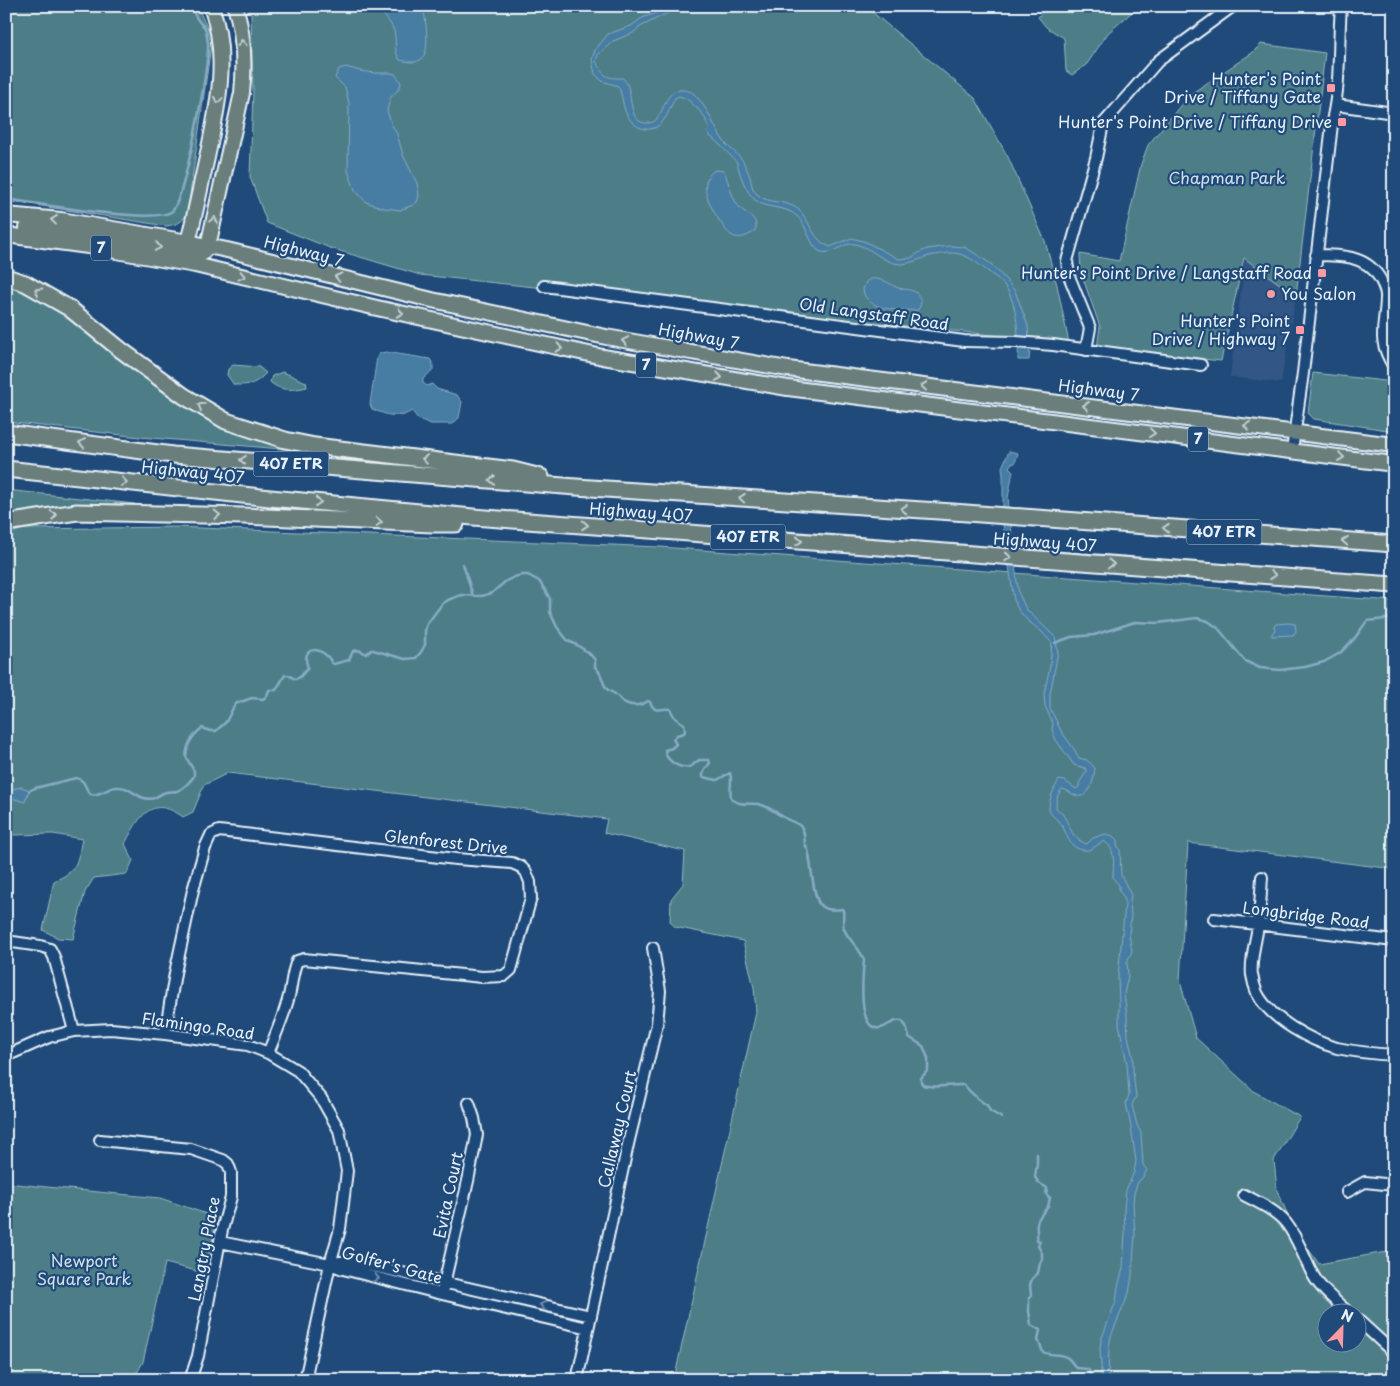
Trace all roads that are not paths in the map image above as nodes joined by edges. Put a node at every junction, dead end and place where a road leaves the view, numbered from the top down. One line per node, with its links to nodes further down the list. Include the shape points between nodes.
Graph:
1 (211, 6): 11 (main road, one-way to 11, via 221,52 219,96)
2 (235, 6): 10 (main road, one-way to 2, via 244,73 243,44)
3 (1233, 6): 16 (street, via 1158,61 1103,124 1067,261 1069,276 1090,328)
4 (1338, 7): 5 (street)
5 (1336, 104): 6 (street); 12 (street)
6 (1394, 113)
7 (6, 215): 11 (main road, 7, one-way to 7, via 60,220)
8 (6, 227): 11 (main road, one-way to 11, via 72,233)
9 (6, 235): 11 (main road, 7, via 88,246)
10 (208, 246): 11 (main road, via 200,255); 19 (main road, Highway 7 / 7, one-way to 10, via 778,368 606,337 442,302)
11 (191, 253): 22 (main road, 7, one-way to 22, via 377,308 603,358 788,388)
12 (1316, 255): 15 (street, via 1351,258 1370,266); 19 (street)
13 (6, 277): 25 (highway, one-way to 13, via 512,470 316,446 285,440 226,421 184,396 69,308 25,283)
14 (544, 286): 16 (street, Old Langstaff Road, via 964,340)
15 (1390, 299): 18 (street, via 1382,332)
16 (1086, 350): 17 (street, Old Langstaff Road)
17 (1201, 365)
18 (1394, 367)
19 (1295, 432): 21 (main road, Highway 7 / 7); 22 (street)
20 (6, 433): 25 (highway, Highway 407 / 407 ETR, one-way to 20, via 173,455)
21 (1394, 445)
22 (1292, 452): 23 (main road, 7, one-way to 23)
23 (1394, 464)
24 (6, 468): 26 (highway, Highway 407 / 407 ETR, one-way to 26, via 280,499)
25 (576, 487): 28 (highway, Highway 407 / 407 ETR, one-way to 25)
26 (536, 522): 27 (highway, one-way to 26, via 77,512 434,524); 29 (highway, Highway 407 / 407 ETR, one-way to 29)
27 (6, 523)
28 (1394, 544)
29 (1394, 585)
30 (1262, 877): 32 (street)
31 (1214, 919): 32 (street, Longbridge Road)
32 (1258, 925): 34 (street, Longbridge Road); 40 (street, via 1252,974 1258,994 1279,1019 1331,1046)
33 (6, 942): 36 (street, via 50,949)
34 (1394, 942)
35 (653, 948): 51 (street, Callaway Court, via 660,991 657,1024)
36 (74, 1031): 37 (street, Flamingo Road, via 111,1029); 39 (street, Flamingo Road, via 49,1037)
37 (165, 1034): 38 (street, Flamingo Road, via 248,1045); 38 (street, Glenforest Drive, via 193,890 205,848 211,835 219,831 512,863 526,872 532,898 513,964 504,976 482,977 304,959 297,961 290,994)
38 (268, 1053): 47 (street, Flamingo Road, via 298,1071 321,1098 339,1130 347,1171 340,1229)
39 (6, 1056)
40 (1394, 1056)
41 (469, 1103): 48 (street, Evita Court, via 477,1135)
42 (100, 1140): 46 (street, Langtry Place, via 191,1149 228,1164 231,1197)
43 (1394, 1185): 44 (street, via 1365,1182)
44 (1348, 1192)
45 (1244, 1195): 50 (street, via 1286,1223 1313,1275)
46 (220, 1242): 47 (street); 55 (street, Langtry Place, via 198,1356)
47 (330, 1264): 48 (street, Golfer's Gate, via 350,1261); 49 (street, Golfer's Gate, one-way to 49); 56 (street, Flamingo Road)
48 (444, 1282): 49 (street, Evita Court); 51 (street, Golfer's Gate, one-way to 48)
49 (442, 1294): 52 (street, Golfer's Gate)
50 (1339, 1304)
51 (590, 1316): 52 (street, Callaway Court)
52 (588, 1328): 57 (street, Callaway Court)
53 (1368, 1329): 54 (street)
54 (1394, 1353)
55 (190, 1380)
56 (305, 1380)
57 (577, 1380)

